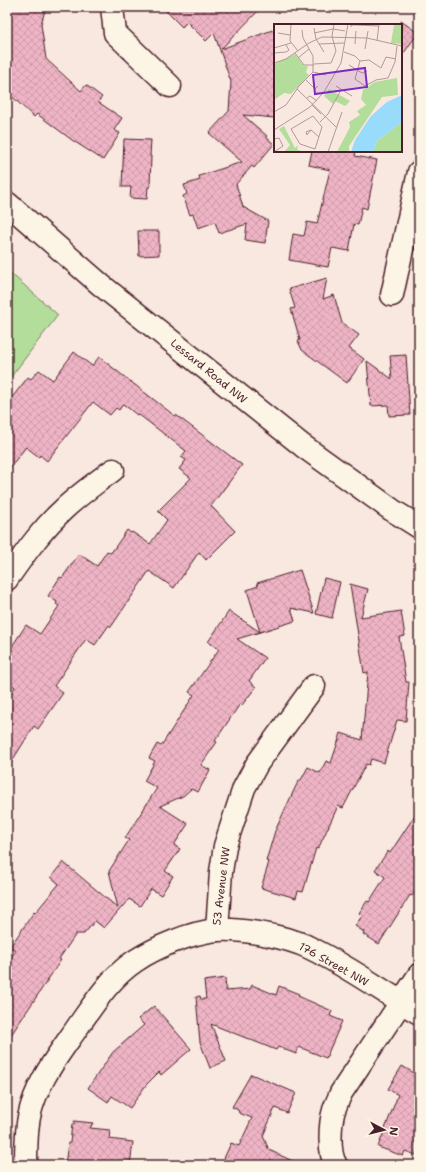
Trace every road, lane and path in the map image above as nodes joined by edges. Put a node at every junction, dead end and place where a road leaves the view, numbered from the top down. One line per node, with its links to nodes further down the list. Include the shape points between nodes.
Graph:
1 (112, 7): 2 (street, via 115,33)
2 (170, 86)
3 (419, 172): 5 (street)
4 (7, 204): 7 (street, Lessard Road NW, via 101,285 303,446 392,510)
5 (392, 295)
6 (113, 470): 8 (street, via 66,507 49,524)
7 (419, 526)
8 (7, 579)
9 (314, 686): 10 (street, 53 Avenue NW, via 257,764 244,788 225,846)
10 (217, 930): 12 (street, 176 Street NW, via 268,935 309,947); 14 (street, 53 Avenue NW, via 194,934 149,953 126,968 105,989 53,1063 37,1094 30,1116)
11 (419, 975): 12 (street)
12 (400, 1002): 13 (street, 176 Street NW); 15 (street, via 341,1092 334,1111 330,1136 330,1150)
13 (419, 1013)
14 (26, 1165)
15 (336, 1165)

